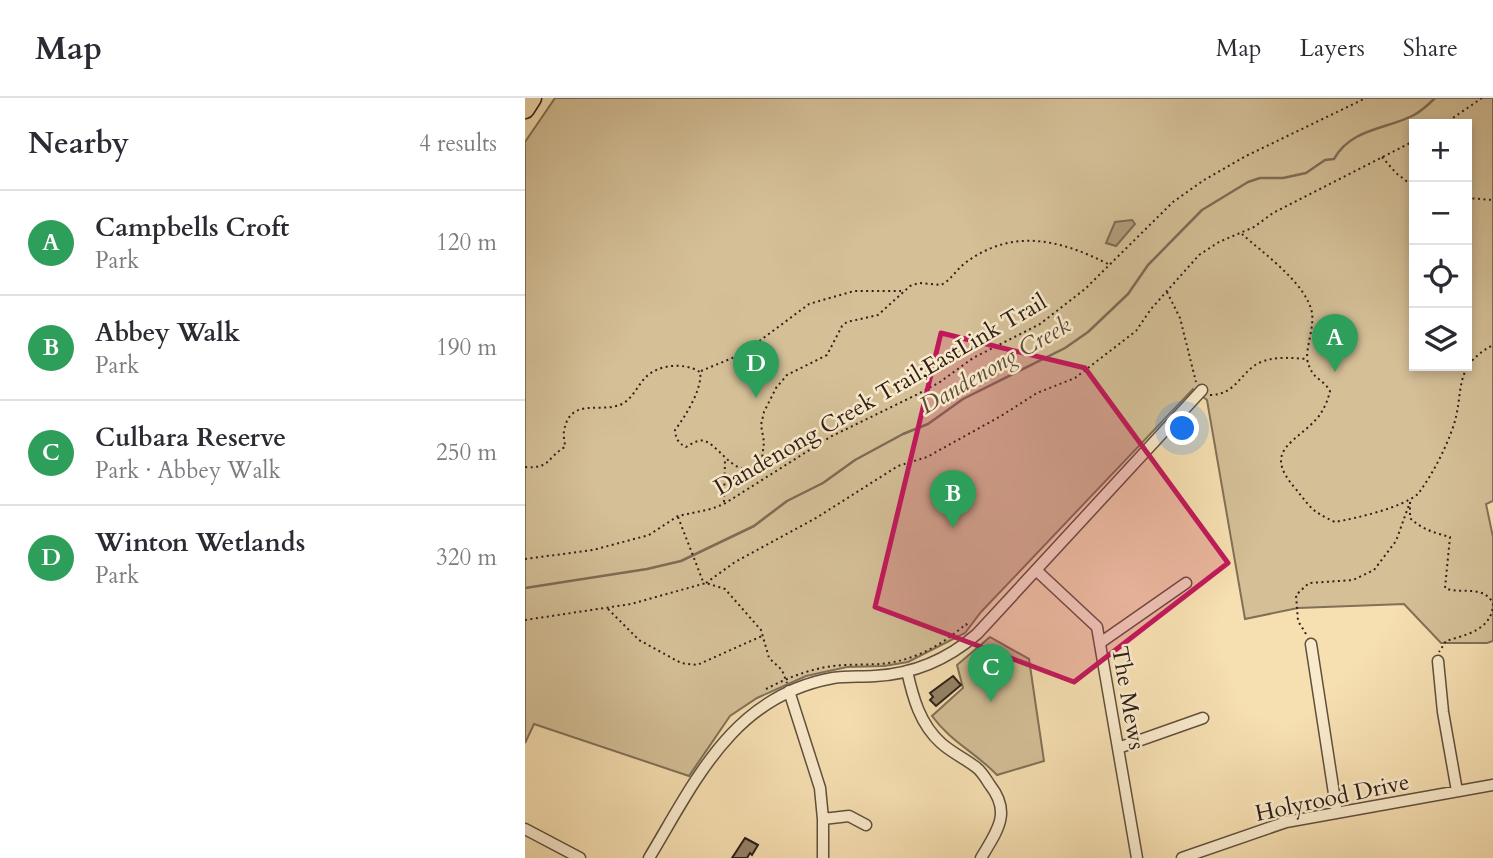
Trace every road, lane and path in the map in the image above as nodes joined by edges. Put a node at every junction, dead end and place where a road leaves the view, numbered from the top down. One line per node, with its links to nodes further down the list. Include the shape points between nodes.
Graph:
1 (532, 98): 4 (highway)
2 (1366, 98): 12 (path, Dandenong Creek Trail;EastLink Trail, via 1204,180 1152,220)
3 (1482, 98): 5 (path)
4 (525, 108)
5 (1451, 119)
6 (1409, 144): 7 (path)
7 (1382, 157): 8 (path); 11 (path)
8 (1409, 183)
9 (1472, 198): 10 (path)
10 (1493, 200)
11 (1240, 233): 14 (path, via 1199,255); 16 (path, via 1289,277 1307,303 1312,313)
12 (1109, 265): 13 (path, via 1052,242 1010,242 990,247 941,285 919,283); 22 (path, Dandenong Creek Trail;EastLink Trail, via 1039,324 973,358 918,394 830,437)
13 (902, 291): 17 (path, via 854,291 809,304 742,354); 19 (path, via 878,315 847,322 827,355 795,369 781,382 764,412 759,463 743,469)
14 (1167, 291): 18 (path, via 1180,318 1194,379); 26 (path, via 1136,331 1075,378 1037,393 927,457 898,466)
15 (1493, 345): 21 (path, via 1469,361 1452,431 1426,484)
16 (1307, 359): 18 (path, via 1275,357 1258,363 1219,395); 21 (path, via 1311,374 1330,391 1318,416 1282,453 1280,465 1290,482 1312,511 1335,522)
17 (700, 372): 19 (path, via 689,408 675,430 676,439 687,447 698,440 708,442); 20 (path, via 664,367 646,376 622,404 583,407 565,426 565,447 550,462)
18 (1202, 390): 25 (street)
19 (725, 458): 22 (path)
20 (525, 467)
21 (1410, 501): 33 (path, via 1396,541 1374,570 1353,580 1309,583 1296,595 1298,621); 34 (path, via 1414,523 1450,537 1445,588 1478,592 1493,603 1483,625 1446,641)
22 (724, 504): 23 (path, Dandenong Creek Trail;EastLink Trail)
23 (678, 516): 24 (path, via 649,535 593,550); 26 (path)
24 (525, 559)
25 (1036, 570): 30 (street); 32 (street, The Mews, via 1097,627)
26 (704, 582): 28 (path); 31 (path, via 726,589)
27 (1186, 583): 32 (street)
28 (607, 608): 29 (path); 31 (path, via 639,640 681,663 697,665)
29 (525, 620)
30 (977, 634): 35 (street, via 943,659); 36 (path, via 966,624 935,647 901,660 824,667)
31 (763, 635): 36 (path, via 769,658)
32 (1100, 643): 40 (street, The Mews)
33 (1311, 644): 43 (street)
34 (1438, 661): 42 (street)
35 (907, 671): 38 (street, via 836,677); 50 (street, via 913,701 925,724 941,743 980,770 995,791 1001,821)
36 (786, 679): 37 (path); 38 (path)
37 (766, 689)
38 (789, 691): 44 (street, via 820,788); 48 (street, via 767,703 725,739)
39 (1203, 718): 40 (street)
40 (1118, 748): 51 (street, The Mews)
41 (1493, 785): 42 (street, Holyrood Drive)
42 (1457, 792): 43 (street, Holyrood Drive)
43 (1337, 813): 52 (street, Holyrood Drive, via 1286,822)
44 (823, 819): 45 (street, via 849,817); 49 (street)
45 (866, 825)
46 (525, 829): 47 (street)
47 (580, 858)
48 (649, 858)
49 (823, 858)
50 (981, 858)
51 (1137, 858)
52 (1182, 858)

